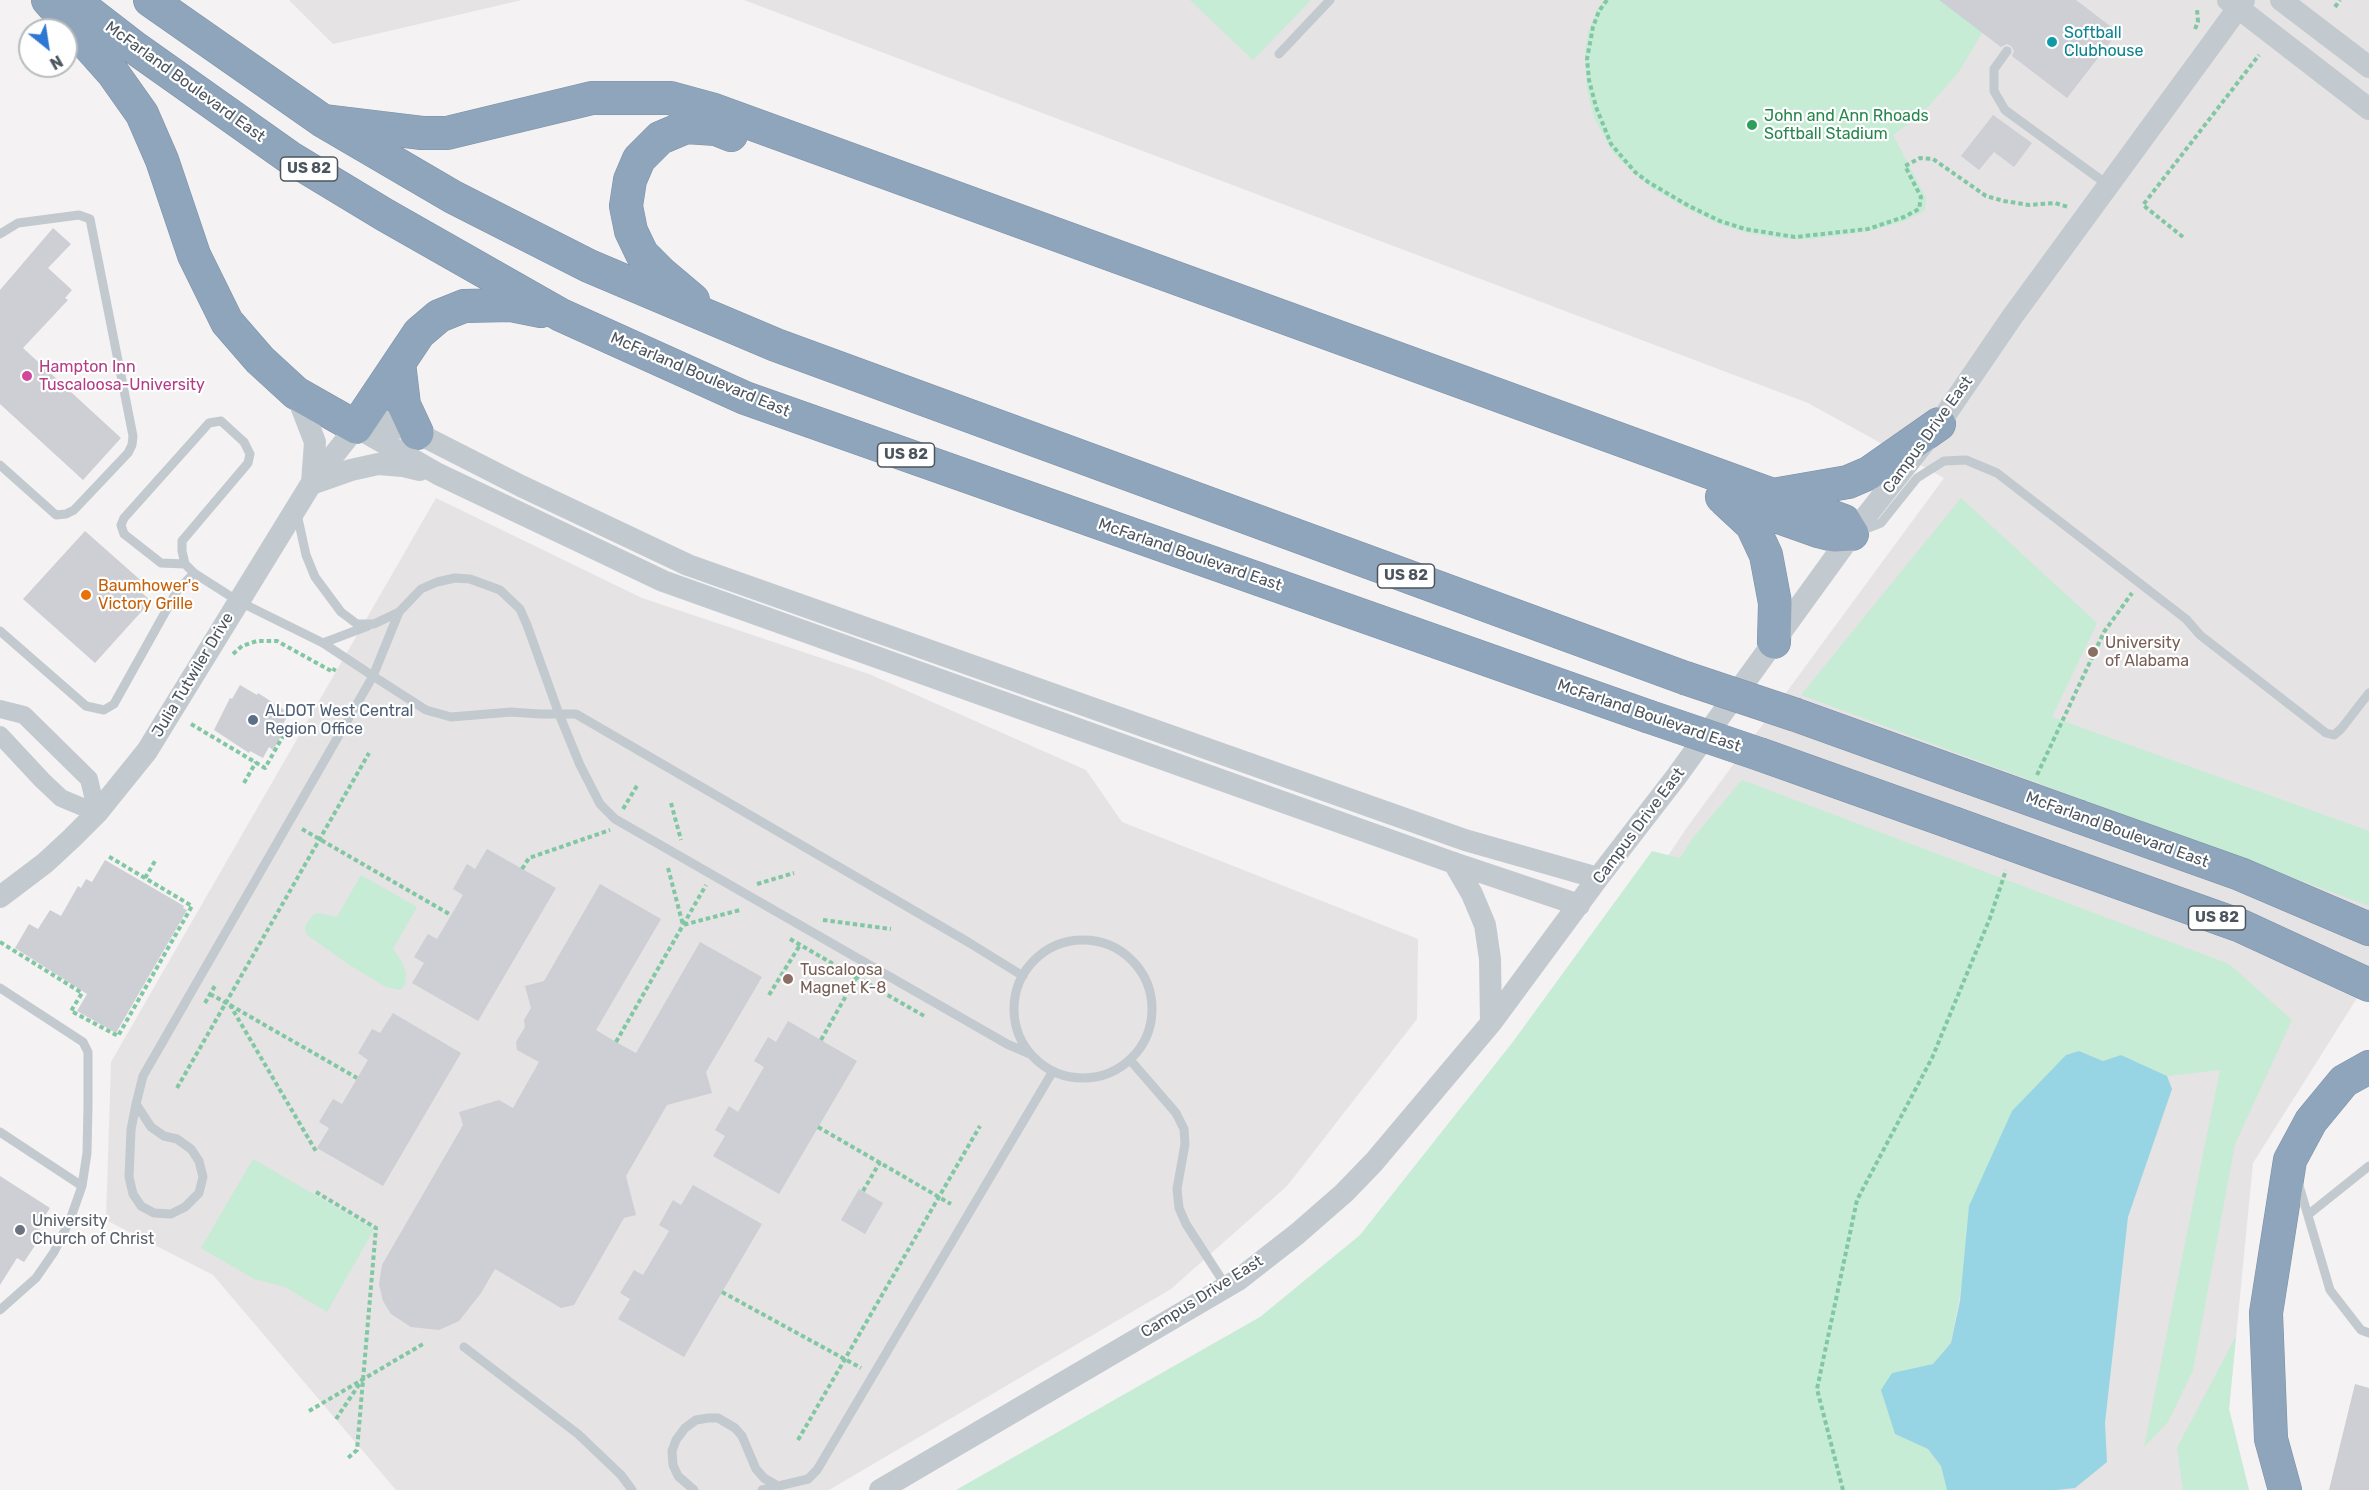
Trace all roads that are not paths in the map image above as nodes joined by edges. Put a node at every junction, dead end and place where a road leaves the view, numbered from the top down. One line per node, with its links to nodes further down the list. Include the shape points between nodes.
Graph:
1 (48, 0): 17 (highway, via 113,73 142,114 194,255 227,322)
2 (73, 0): 14 (highway, McFarland Boulevard East / US 82, via 289,157)
3 (150, 0): 11 (highway, McFarland Boulevard East / US 82)
4 (1330, 0): 8 (lane)
5 (2281, 0): 9 (street)
6 (2237, 2): 10 (street); 12 (street, Campus Drive East)
7 (2007, 51): 12 (lane, via 1994,69 1994,91 2005,110)
8 (1279, 54)
9 (2369, 67)
10 (2369, 109)
11 (323, 121): 15 (highway, McFarland Boulevard East / US 82, via 453,197 589,266); 24 (highway, via 447,133 592,98 670,98 714,110)
12 (2108, 185): 18 (street, Campus Drive East)
13 (0, 234): 21 (lane, via 18,223 79,215 90,219 134,436 128,453 66,514 56,515)
14 (561, 315): 16 (highway, via 511,305 464,306 439,316 419,333); 48 (highway, McFarland Boulevard East / US 82, bridge, via 745,398 2241,926)
15 (717, 320): 25 (highway, via 642,254 631,231 626,207 630,180 639,159 660,138 686,127 716,129); 46 (highway, McFarland Boulevard East / US 82, bridge, via 1685,678 2240,874)
16 (399, 363): 19 (highway); 20 (highway, via 404,405)
17 (296, 393): 19 (highway); 23 (street, via 315,442)
18 (1938, 424): 24 (highway, via 1869,473 1848,482); 27 (street, Campus Drive East)
19 (356, 427): 20 (street, via 376,419); 22 (street); 23 (street, Julia Tutwiler Drive)
20 (417, 433): 43 (street, via 688,565 1466,840)
21 (0, 465)
22 (438, 474): 23 (street, via 378,464); 42 (street, via 663,581)
23 (311, 484): 26 (street, Julia Tutwiler Drive)
24 (1772, 495): 27 (highway, via 1844,521)
25 (1722, 496): 27 (highway, via 1818,531); 34 (highway, via 1752,525 1766,555 1775,603)
26 (296, 509): 30 (street, Julia Tutwiler Drive); 32 (lane, via 304,551 315,577 341,612 357,624)
27 (1852, 534): 34 (street, Campus Drive East); 37 (lane, via 1881,523 1917,478 1944,462 1966,460 1997,473 2326,733 2334,735 2341,729)
28 (185, 564): 28 (lane, via 183,541 248,464 250,454 244,442 221,421 209,423 121,525 124,534 161,563); 29 (lane)
29 (194, 573): 30 (lane); 33 (lane, via 177,591 114,704 104,710 86,706)
30 (238, 601): 35 (lane); 41 (street, Julia Tutwiler Drive, via 147,751)
31 (399, 612): 32 (lane); 36 (lane); 39 (lane, via 421,589 455,578 500,590 520,609)
32 (374, 624): 35 (lane)
33 (0, 631)
34 (1774, 642): 43 (street, Campus Drive East)
35 (323, 643): 36 (lane)
36 (373, 676): 39 (lane, via 426,710 451,717 511,712); 55 (lane, via 143,1076)
37 (2369, 693)
38 (0, 709): 41 (street, via 24,715 89,779)
39 (559, 714): 47 (lane, via 576,714); 51 (lane, via 600,804 615,819)
40 (0, 735): 41 (street, via 61,798)
41 (97, 813): 44 (street, Julia Tutwiler Drive, via 45,863)
42 (1454, 863): 45 (street); 50 (street, via 1485,925)
43 (1598, 878): 45 (street, Campus Drive East)
44 (0, 897)
45 (1579, 905): 50 (street, Campus Drive East)
46 (2369, 929)
47 (1023, 976): 51 (lane, via 1016,990 1013,1013 1018,1035); 52 (lane, via 1041,954 1062,943 1086,939 1109,944 1129,956 1144,974 1152,996 1153,1020 1145,1042)
48 (2369, 985)
49 (0, 988): 59 (lane, via 83,1042 88,1052 87,1153)
50 (1491, 1023): 61 (street, Campus Drive East, via 1344,1193 1298,1234)
51 (1030, 1054): 54 (lane)
52 (1131, 1060): 54 (lane, via 1112,1073 1090,1078 1067,1077); 61 (lane, via 1176,1113 1184,1129 1177,1189 1179,1208)
53 (2369, 1067): 57 (highway, via 2344,1081 2311,1121)
54 (1053, 1071): 65 (lane, via 817,1470 808,1479)
55 (136, 1104): 55 (lane, via 129,1177 133,1194 141,1206 154,1213 171,1214 199,1193 203,1177 199,1161 191,1149 151,1126)
56 (0, 1132): 59 (lane)
57 (2290, 1160): 60 (lane); 70 (highway, via 2266,1313 2271,1439)
58 (2369, 1166): 60 (lane)
59 (82, 1186): 62 (lane, via 54,1252 36,1278)
60 (2309, 1214): 63 (lane, via 2330,1290)
61 (1226, 1286): 69 (street, Campus Drive East)
62 (0, 1310)
63 (2369, 1334)
64 (464, 1347): 66 (lane, via 578,1434)
65 (776, 1485): 67 (lane, via 756,1469 735,1428 718,1418 709,1418 696,1420 685,1428 672,1451 678,1476); 68 (lane)
66 (632, 1490)
67 (694, 1490)
68 (762, 1490)
69 (880, 1490)
70 (2285, 1490)

